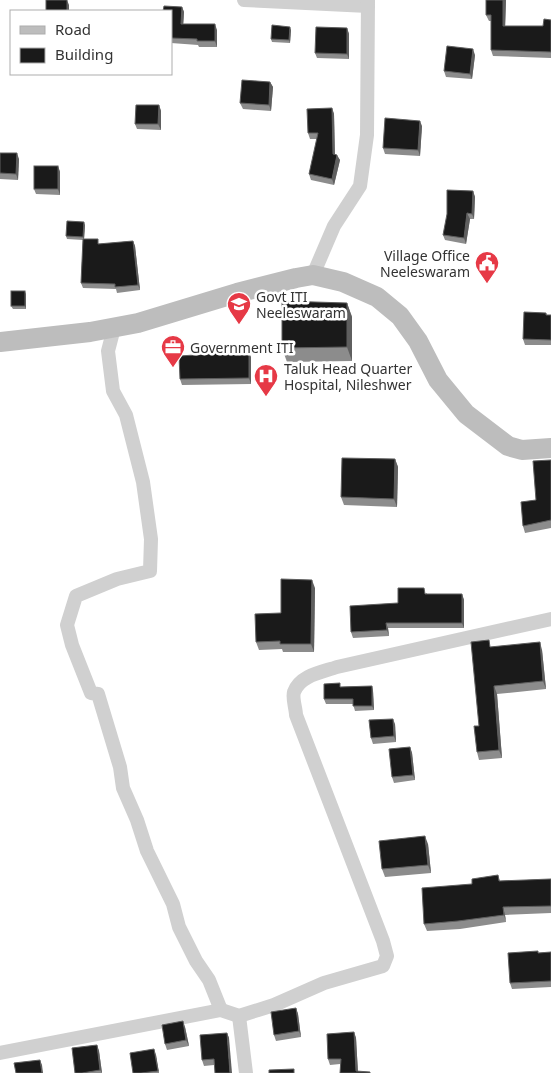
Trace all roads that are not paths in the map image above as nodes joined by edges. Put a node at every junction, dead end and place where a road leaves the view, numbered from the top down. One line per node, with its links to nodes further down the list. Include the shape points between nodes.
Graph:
1 (244, 0): 2 (street)
2 (368, 3): 3 (street, via 367,135 360,186 334,226)
3 (313, 275): 4 (main road); 6 (main road, via 343,282 377,297 400,316 418,341 438,380 466,414 508,446 522,450)
4 (114, 328): 5 (main road); 8 (street, via 108,351 113,391 126,415 142,482 151,539 150,571 117,579 76,596 67,625 91,693 98,694 123,788 147,851 173,904 179,928 209,980)
5 (0, 342)
6 (551, 448)
7 (551, 619): 9 (street, via 338,667 301,680 294,692 296,715 387,956 383,966 324,983 274,1005)
8 (220, 1010): 9 (street); 10 (street)
9 (238, 1016): 11 (street)
10 (0, 1053)
11 (246, 1073)

